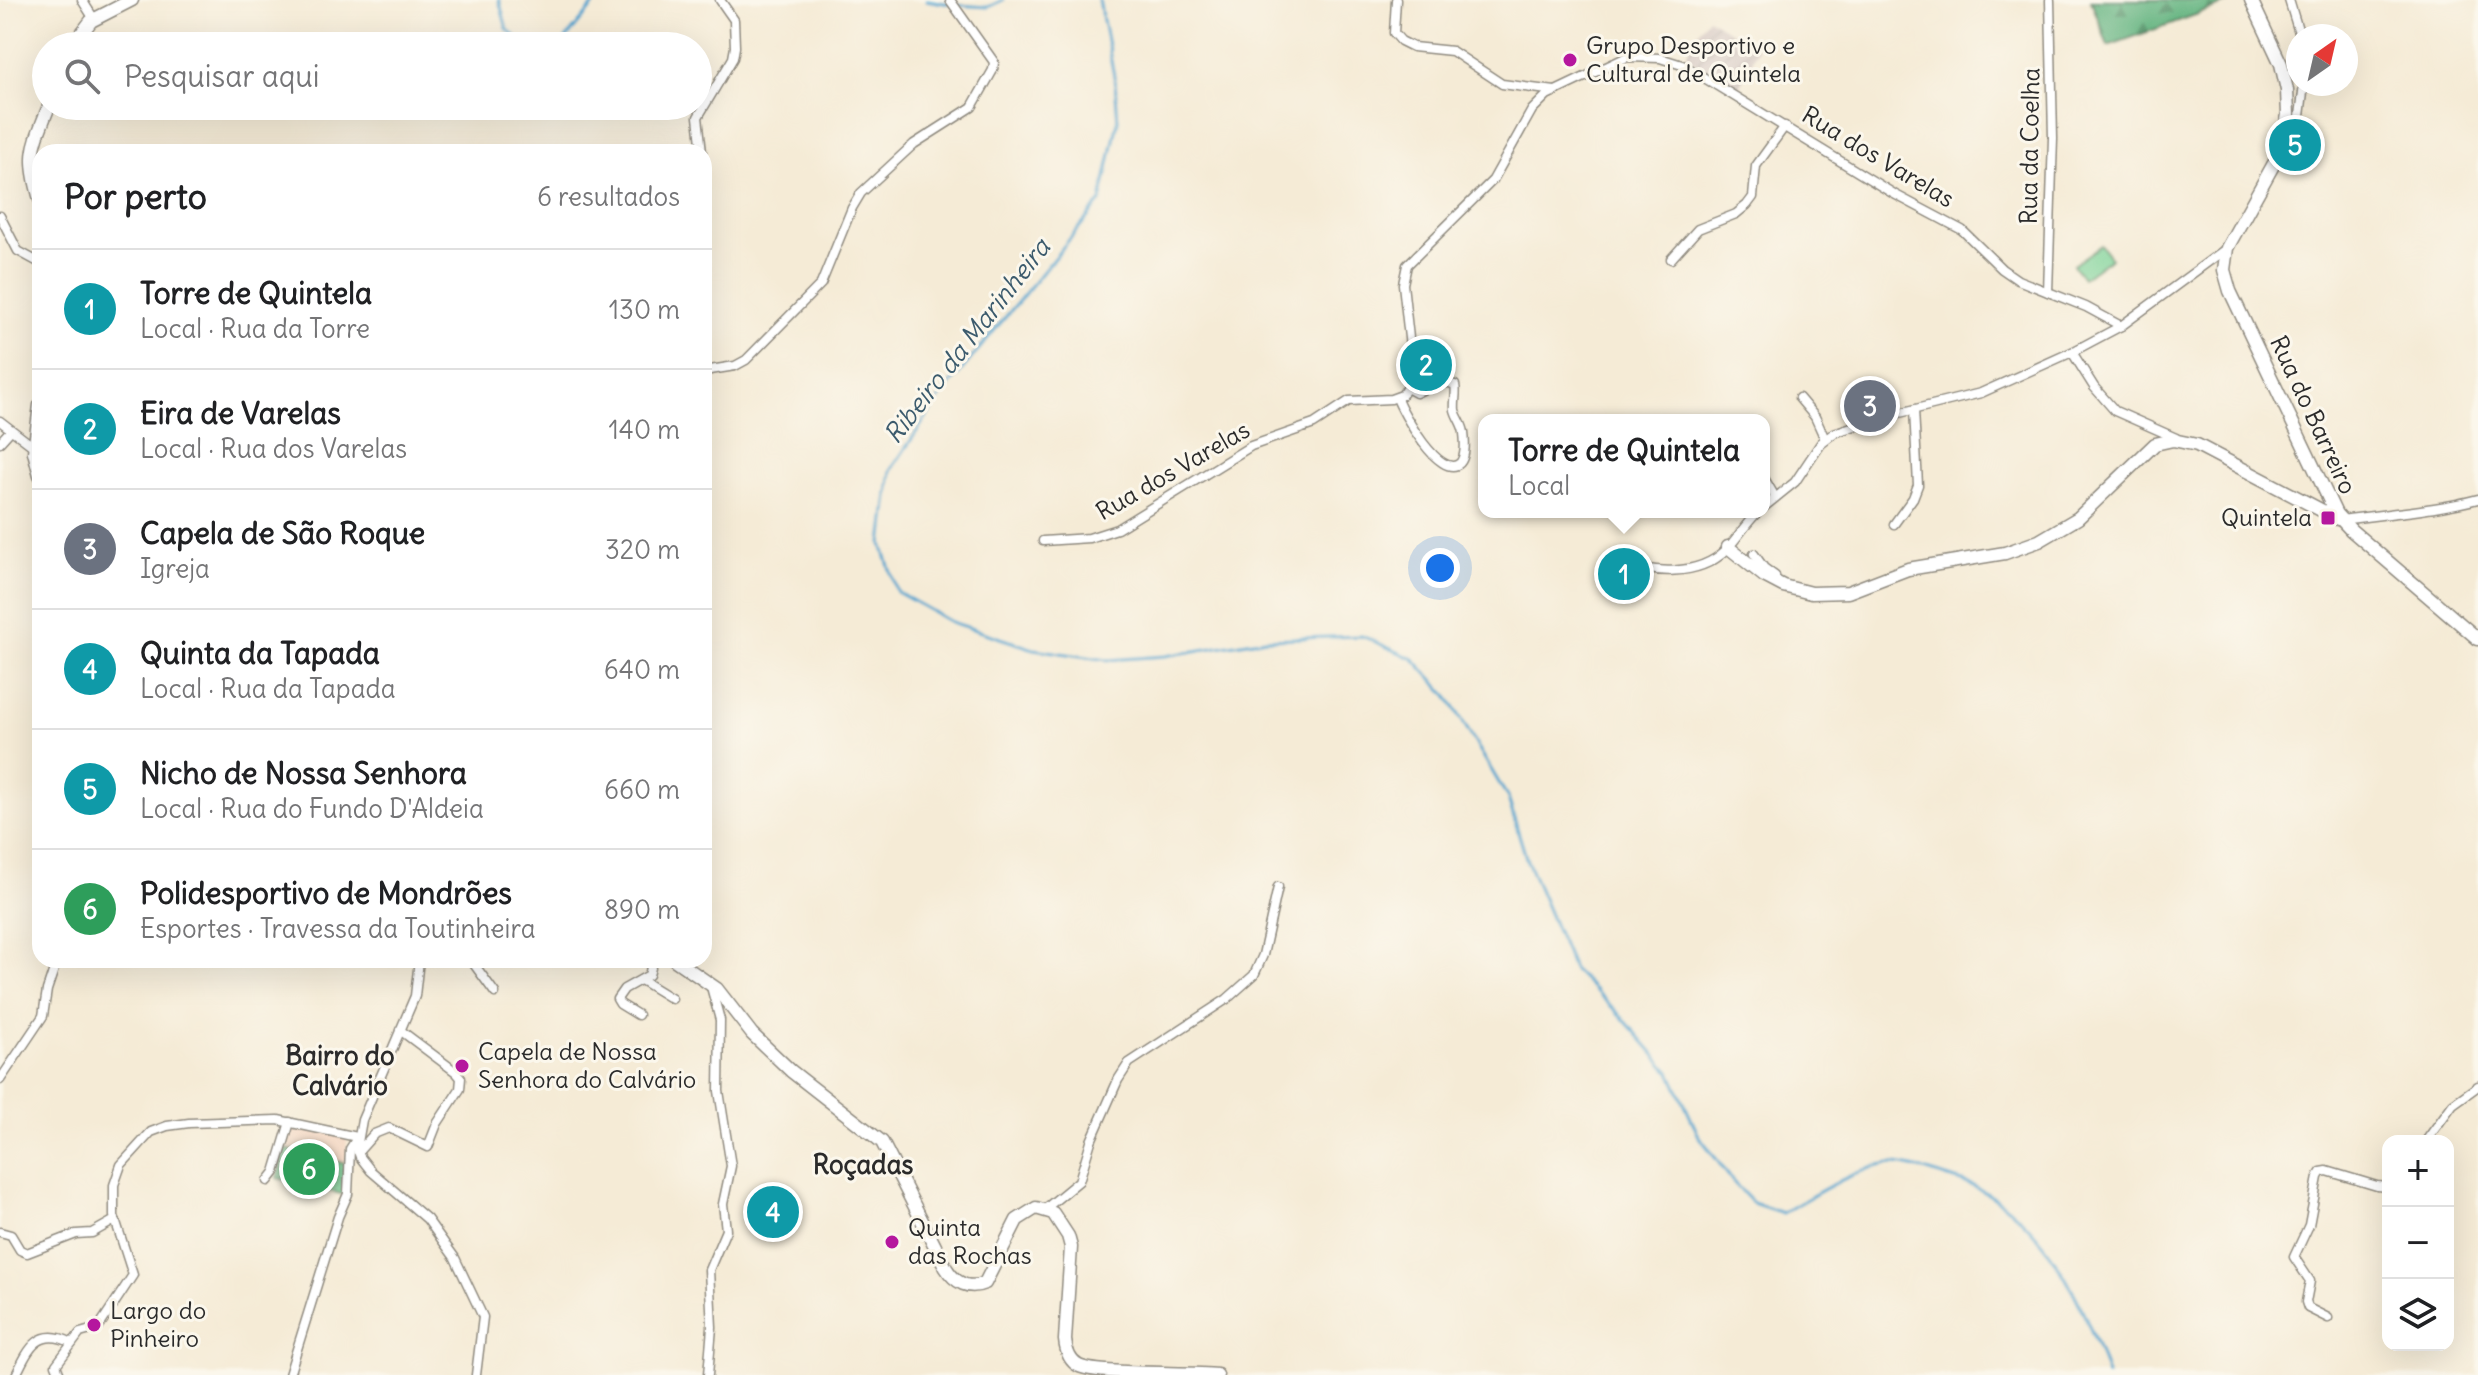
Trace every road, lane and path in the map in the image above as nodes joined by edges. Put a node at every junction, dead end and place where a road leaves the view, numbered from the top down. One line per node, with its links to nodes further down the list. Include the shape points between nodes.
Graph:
1 (82, 0): 9 (street)
2 (132, 0): 9 (street)
3 (720, 0): 13 (street, via 734,20 735,47)
4 (1396, 0): 12 (street, via 1394,33 1407,44 1452,51 1502,84)
5 (2050, 0): 25 (street, Rua da Coelha)
6 (2251, 0): 20 (street, via 2284,78 2288,115)
7 (2289, 0): 10 (street)
8 (952, 3): 28 (street, via 994,62 976,102 914,144 867,186 852,208 822,281 746,360)
9 (94, 19): 11 (street)
10 (2296, 24)
11 (81, 32)
12 (1555, 91): 17 (street, Rua dos Varelas, via 1619,59 1660,58 1685,66); 29 (street, Rua dos Varelas, via 1532,110 1493,180 1404,271 1412,358)
13 (712, 93)
14 (2302, 96): 20 (street, via 2298,124)
15 (44, 120): 18 (street)
16 (698, 120): 19 (street)
17 (1785, 126): 24 (street, via 1754,171 1753,197 1747,205 1698,229); 25 (street, Rua dos Varelas, via 1962,230 2009,274)
18 (35, 144)
19 (701, 144)
20 (2282, 147): 22 (street)
21 (0, 216): 23 (street, via 18,251)
22 (2227, 248): 26 (street); 44 (street, Rua do Barreiro, via 2224,270 2230,291)
23 (32, 259)
24 (1671, 259)
25 (2048, 292): 26 (street, Rua dos Varelas)
26 (2121, 326): 27 (street)
27 (2072, 352): 32 (street, via 1987,390); 36 (street, via 2115,411)
28 (712, 370)
29 (1407, 388): 30 (street); 30 (street, via 1416,393 1438,383 1455,385 1455,410 1464,432 1459,464 1445,464 1428,451)
30 (1397, 398): 46 (street, Rua dos Varelas, via 1349,401 1314,424 1251,446 1117,529 1089,538)
31 (1799, 398): 35 (street)
32 (1914, 410): 35 (street); 45 (street, via 1918,485)
33 (0, 421): 34 (street)
34 (10, 431): 37 (street); 38 (street)
35 (1825, 439): 40 (street, via 1799,478)
36 (2181, 440): 44 (street); 50 (street, via 2151,447 2086,512 2039,541 2005,553 1908,569 1848,592)
37 (0, 442)
38 (32, 446)
39 (1770, 488): 40 (street)
40 (1775, 497): 42 (street)
41 (2478, 499): 44 (street)
42 (1770, 502)
43 (1753, 518): 47 (street)
44 (2341, 520): 51 (street, Rua do Barreiro)
45 (1894, 524)
46 (1043, 541)
47 (1728, 547): 49 (street, via 1698,565 1673,570); 50 (street, via 1773,582)
48 (1754, 554): 50 (street, via 1771,574)
49 (1621, 560)
50 (1817, 593)
51 (2478, 639)
52 (1278, 887): 74 (street, via 1254,975 1227,999 1129,1063 1091,1141 1079,1181)
53 (54, 968): 66 (street, via 43,1016)
54 (418, 968): 65 (street, via 415,996)
55 (477, 968): 62 (street)
56 (649, 968): 59 (street)
57 (651, 968): 61 (street)
58 (687, 968): 60 (street)
59 (641, 980): 61 (street); 64 (street, via 617,999)
60 (709, 983): 74 (street, via 770,1052 882,1142 955,1280 972,1286 988,1281 1015,1223 1034,1209); 83 (street, via 720,1020 719,1091 731,1166 723,1204 726,1230 709,1270)
61 (660, 991): 63 (street)
62 (495, 993)
63 (672, 999)
64 (638, 1015)
65 (400, 1030): 70 (street); 71 (street, via 456,1072 461,1086 428,1147 389,1128 374,1134)
66 (0, 1080)
67 (2478, 1086): 69 (street, via 2453,1104)
68 (290, 1122): 70 (street); 72 (street); 75 (street, via 189,1123 151,1132 117,1173)
69 (2430, 1135)
70 (357, 1137): 71 (street); 81 (street, via 350,1149 348,1194)
71 (358, 1152): 82 (street, via 371,1171 423,1213 455,1258 483,1317)
72 (268, 1181)
73 (2382, 1186): 77 (street, via 2324,1171 2318,1177 2309,1225 2294,1257 2310,1281 2308,1308)
74 (1045, 1209): 84 (street, via 1055,1215 1071,1244 1065,1340 1076,1364 1096,1370)
75 (115, 1220): 76 (street, via 27,1253 11,1235); 78 (street, via 133,1275 98,1328 81,1332)
76 (0, 1232)
77 (2328, 1318)
78 (72, 1343): 79 (street, via 58,1336 39,1340); 80 (street, via 55,1366)
79 (16, 1375)
80 (60, 1375)
81 (289, 1375)
82 (476, 1375)
83 (708, 1375)
84 (1217, 1375)

